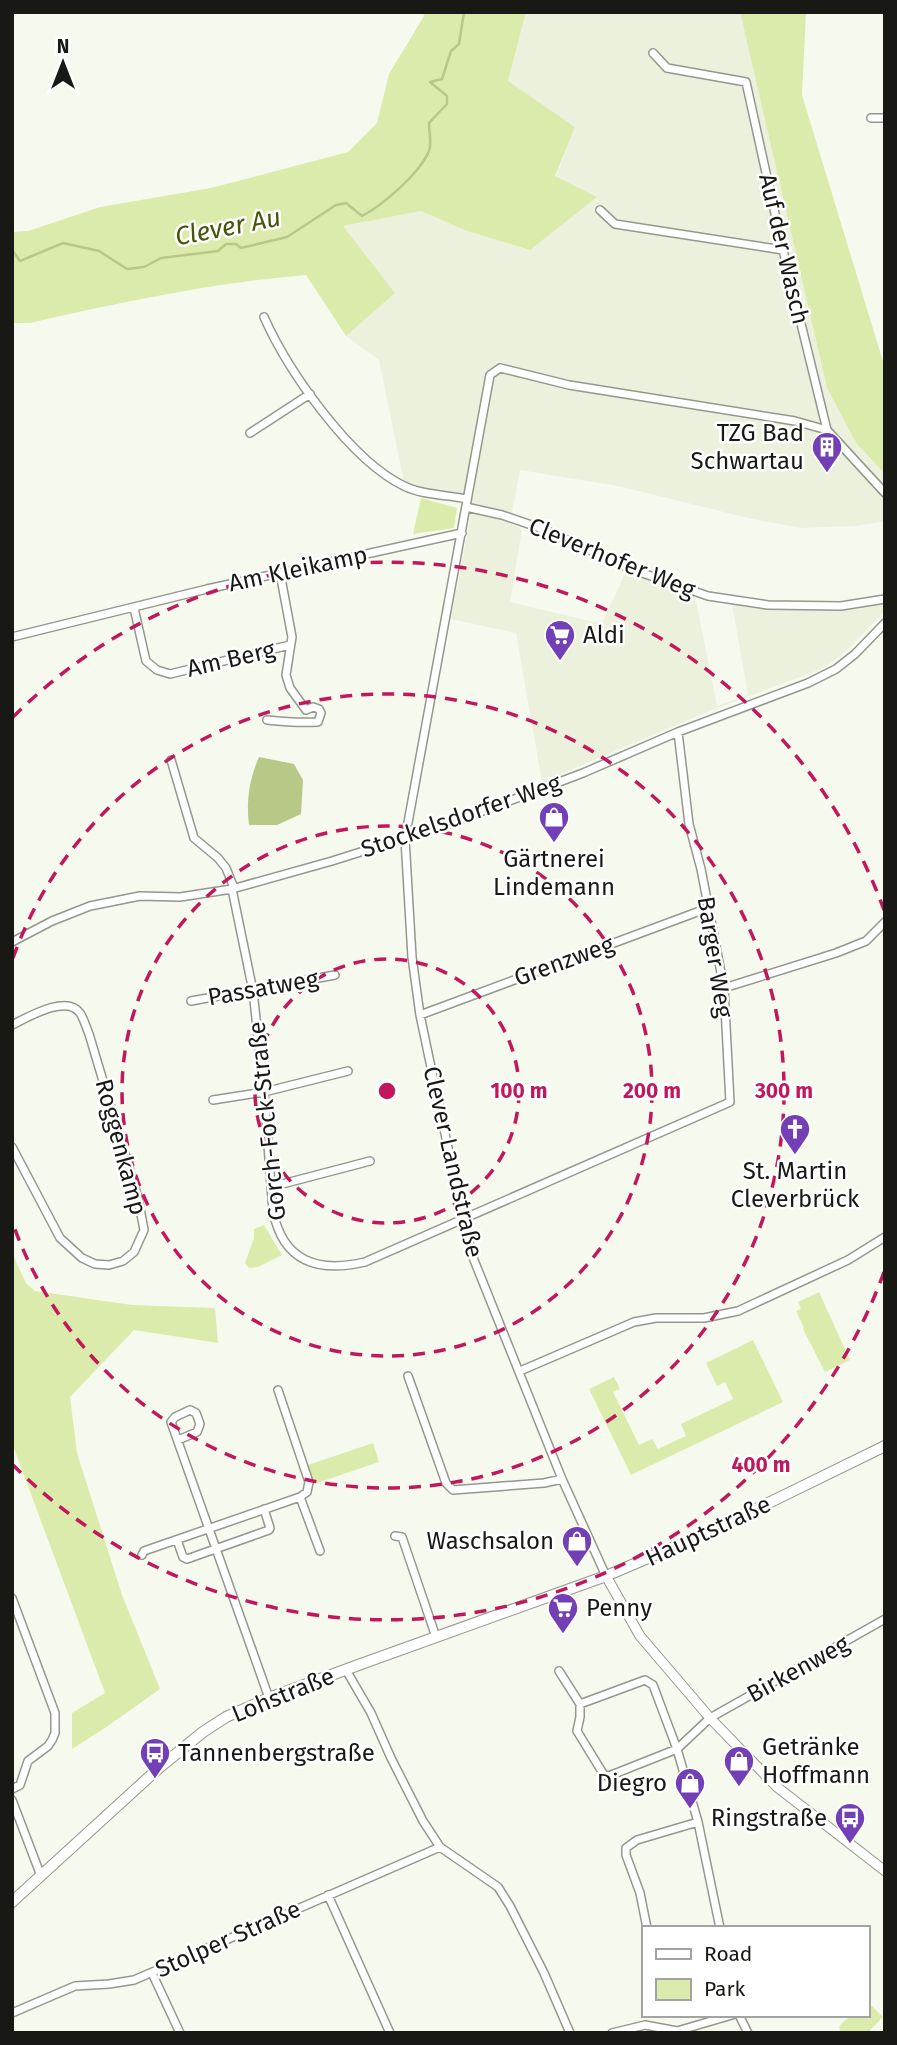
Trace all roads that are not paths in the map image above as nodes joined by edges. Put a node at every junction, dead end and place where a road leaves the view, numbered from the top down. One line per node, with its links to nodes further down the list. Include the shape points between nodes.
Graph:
1 (653, 53): 5 (street, Auf der Wasch, via 667,68 747,82)
2 (872, 118): 3 (street)
3 (885, 118)
4 (600, 209): 5 (street, via 615,224)
5 (783, 250): 8 (street, Auf der Wasch)
6 (264, 317): 7 (street, Cleverhofer Weg)
7 (310, 394): 9 (street); 11 (street, Cleverhofer Weg, via 371,464 404,487)
8 (827, 430): 10 (street, Auf der Wasch); 11 (street, Clever Landstraße, via 569,385 500,368 490,375)
9 (250, 433)
10 (885, 493)
11 (467, 503): 12 (street, Clever Landstraße); 14 (street, Cleverhofer Weg, via 708,596 768,605 841,606)
12 (462, 533): 13 (street, Am Kleikamp); 24 (street, Clever Landstraße)
13 (280, 573): 15 (street, Am Kleikamp); 18 (street)
14 (885, 599)
15 (134, 608): 17 (street, Am Kleikamp); 18 (street, Am Berg, via 146,661 170,674)
16 (885, 623): 22 (street, Stockelsdorfer Weg, via 855,654 808,683)
17 (12, 637)
18 (290, 645): 19 (street, via 286,675)
19 (306, 710): 21 (street); 21 (street, via 313,707 321,713 318,722)
20 (267, 720): 21 (street)
21 (306, 721)
22 (678, 732): 24 (street, Stockelsdorfer Weg); 26 (street, Barger Weg, via 689,824)
23 (171, 760): 25 (street, Gorch-Fock-Straße, via 194,838 226,868)
24 (405, 839): 25 (street, Stockelsdorfer Weg); 33 (street, Clever Landstraße)
25 (233, 888): 28 (street, Stockelsdorfer Weg, via 192,896 112,900 52,921); 31 (street, Gorch-Fock-Straße)
26 (708, 908): 30 (street, Barger Weg); 33 (street, Grenzweg)
27 (885, 922): 30 (street, via 866,941)
28 (12, 942)
29 (335, 975): 31 (street, Passatweg)
30 (724, 988): 41 (street, Barger Weg, via 730,1102)
31 (253, 991): 32 (street, Passatweg); 36 (street, Gorch-Fock-Straße)
32 (191, 1001)
33 (420, 1015): 41 (street, Clever Landstraße)
34 (12, 1025): 38 (street, Roggenkamp, via 60,1005 80,1012 138,1198 144,1230 134,1252 109,1265 82,1258 61,1238)
35 (348, 1072): 36 (street)
36 (264, 1092): 37 (street); 40 (street, Gorch-Fock-Straße)
37 (213, 1100)
38 (12, 1147)
39 (370, 1161): 40 (street)
40 (271, 1187): 41 (street, Gorch-Fock-Straße, via 276,1229 298,1256 317,1265 344,1267 366,1262)
41 (463, 1219): 43 (street, Clever Landstraße, via 474,1260)
42 (885, 1237): 43 (street, via 848,1260 738,1311 634,1322)
43 (520, 1371): 48 (street, Clever Landstraße)
44 (408, 1376): 48 (street, via 446,1483 453,1490)
45 (278, 1390): 49 (street, via 309,1482)
46 (178, 1440): 46 (street, via 171,1422 174,1416 190,1410 196,1413 197,1432); 51 (street)
47 (885, 1446): 57 (main road, Hauptstraße, via 709,1532)
48 (562, 1479): 57 (street, Clever Landstraße)
49 (300, 1497): 50 (street); 55 (street)
50 (264, 1509): 51 (street); 54 (street, via 269,1530)
51 (209, 1529): 53 (street); 54 (street)
52 (395, 1536): 60 (street, via 402,1537)
53 (177, 1540): 54 (street, via 187,1559); 56 (street)
54 (216, 1549): 63 (street)
55 (320, 1551)
56 (142, 1555)
57 (606, 1576): 60 (main road, Lohstraße); 65 (street, Clever Landstraße, via 640,1636)
58 (12, 1598): 67 (street, via 55,1713 52,1740 29,1761 20,1785)
59 (885, 1619): 65 (street, Birkenweg)
60 (436, 1637): 61 (main road, Lohstraße)
61 (346, 1670): 63 (main road, Lohstraße); 70 (street)
62 (559, 1671): 64 (street)
63 (269, 1698): 72 (main road, Lohstraße, via 226,1717 182,1748)
64 (580, 1704): 66 (street, via 650,1682); 66 (street, via 577,1731 604,1775)
65 (710, 1718): 66 (street); 71 (street, Clever Landstraße, via 776,1787)
66 (677, 1749): 69 (street)
67 (12, 1789)
68 (12, 1800): 72 (street)
69 (698, 1822): 75 (street, via 637,1840 626,1848); 76 (street)
70 (440, 1847): 73 (street, Stolper Straße); 83 (street, via 498,1887)
71 (884, 1869)
72 (41, 1876): 74 (main road, Lohstraße)
73 (328, 1895): 77 (street, Stolper Straße); 82 (street)
74 (12, 1902)
75 (647, 1926)
76 (720, 1926)
77 (152, 1973): 78 (street, Stolper Straße, via 124,1983 75,1986); 81 (street)
78 (12, 2013)
79 (725, 2017): 84 (street, via 677,2031 645,2025)
80 (740, 2017): 85 (street)
81 (180, 2033)
82 (390, 2033)
83 (570, 2033)
84 (612, 2033)
85 (748, 2033)

